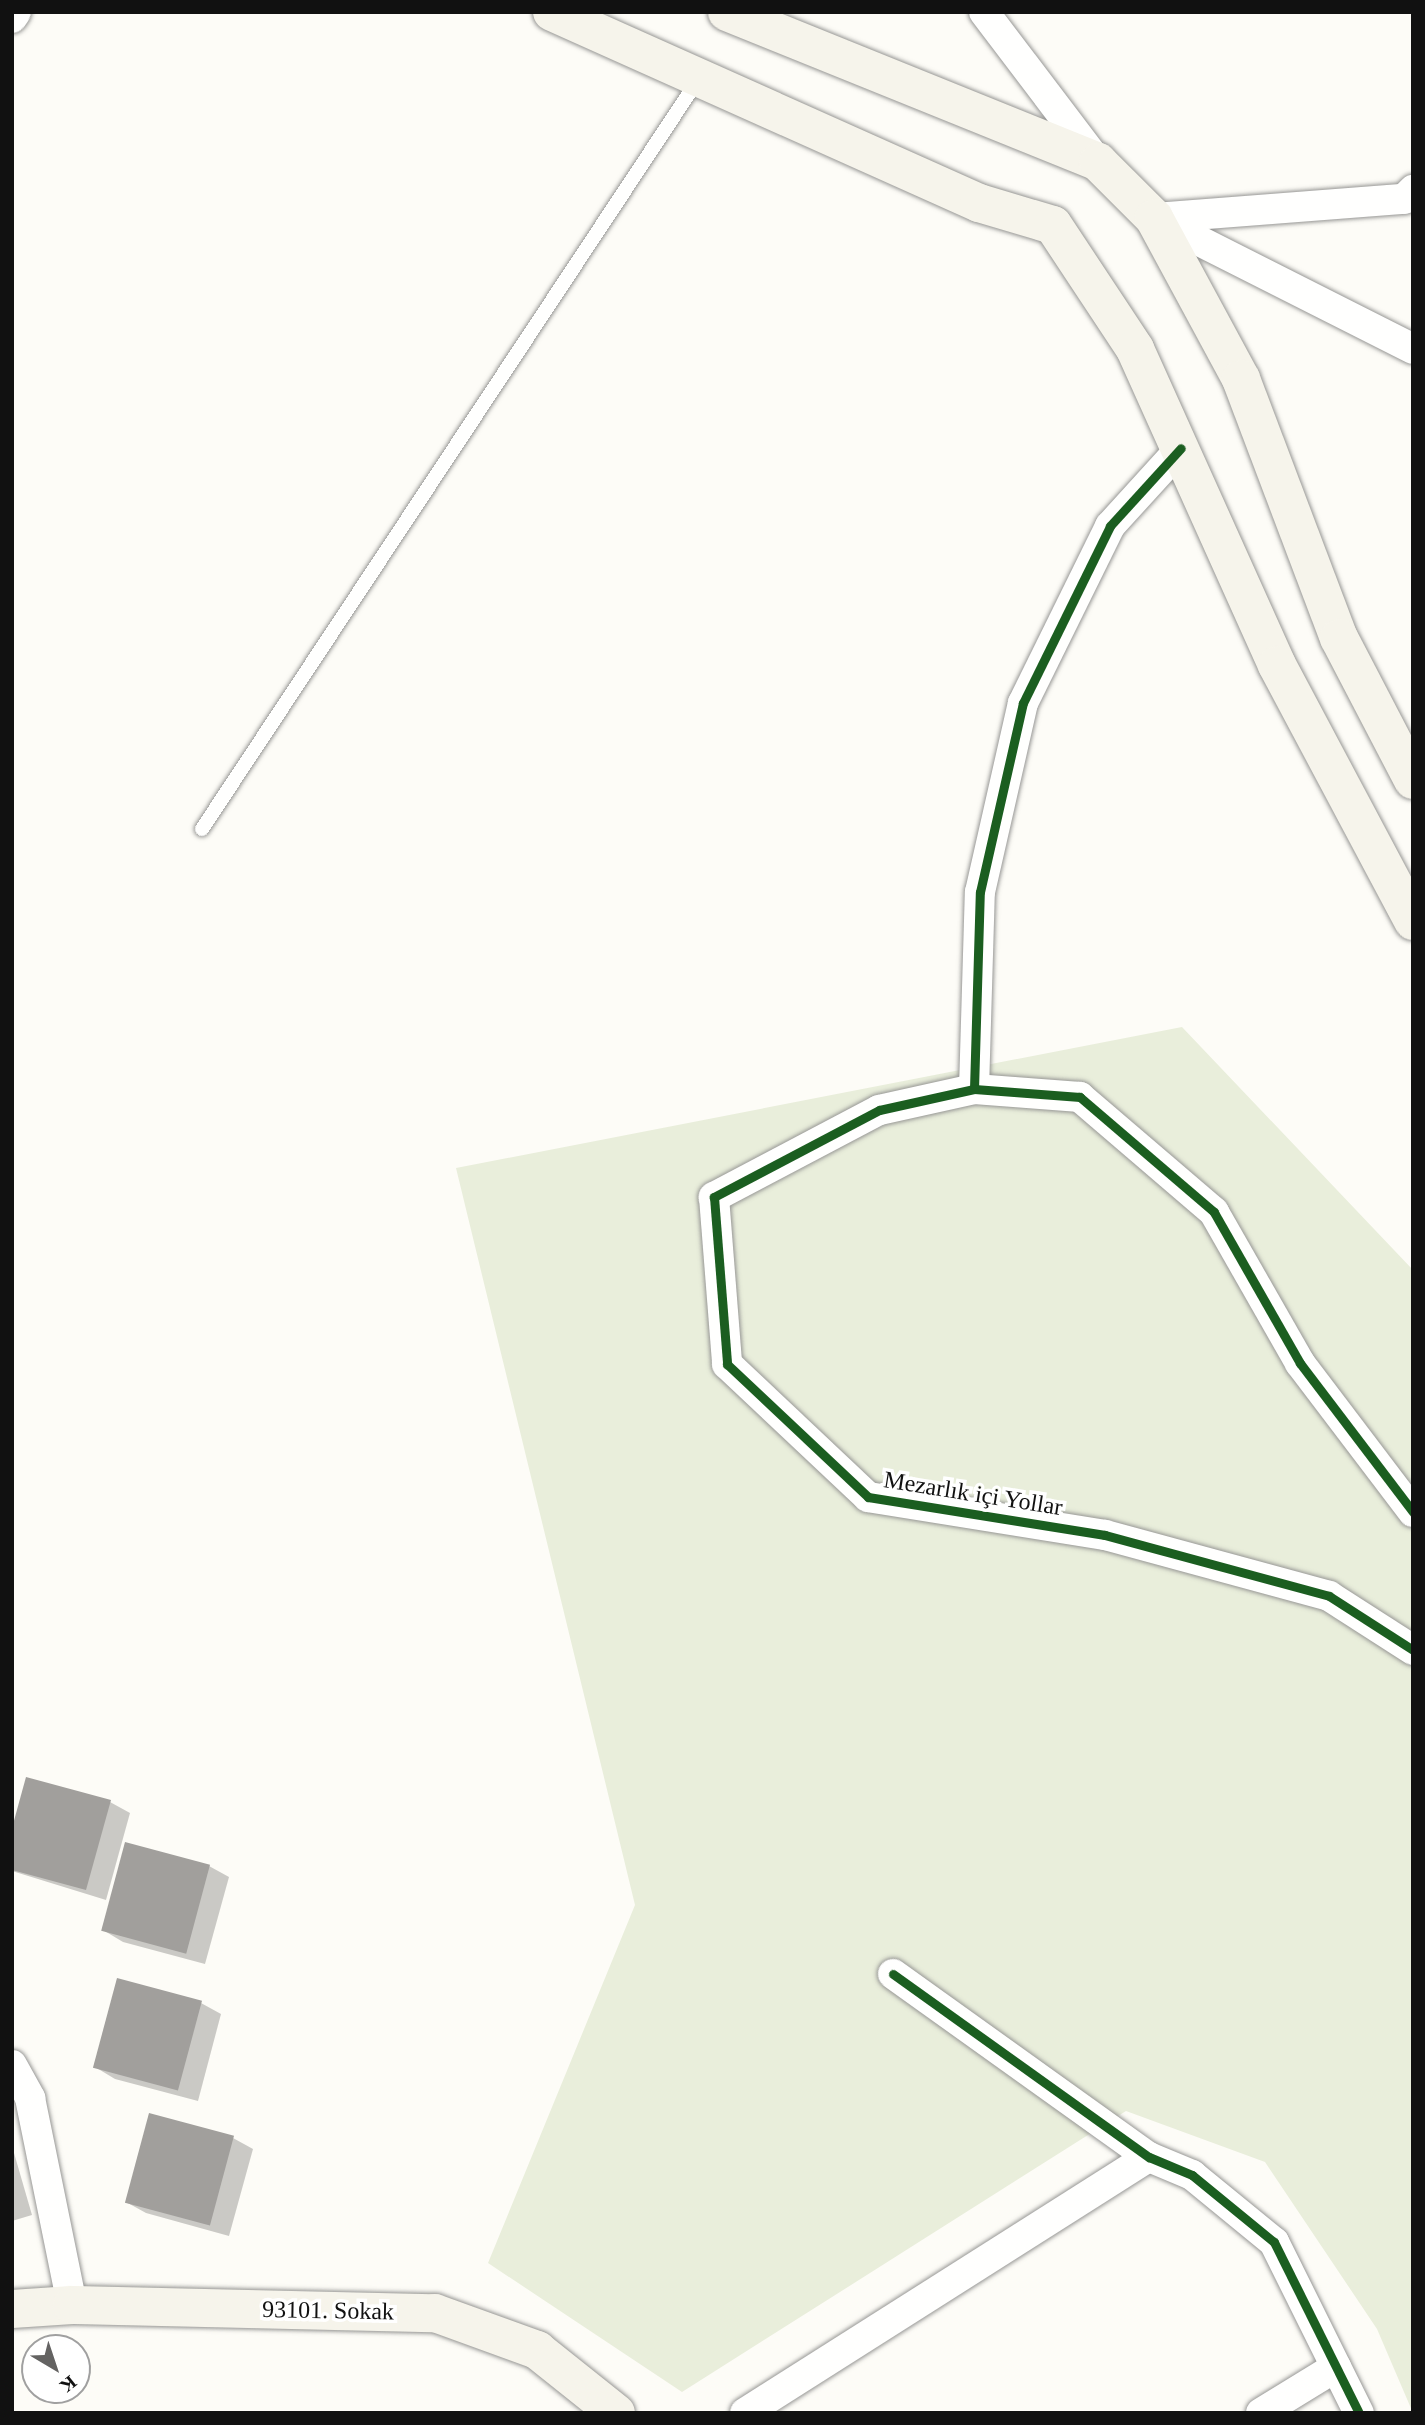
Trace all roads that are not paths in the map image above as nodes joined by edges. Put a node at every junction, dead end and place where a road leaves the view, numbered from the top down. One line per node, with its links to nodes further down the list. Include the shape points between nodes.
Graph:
1 (16, 12): 5 (street)
2 (552, 12): 6 (main road)
3 (727, 12): 7 (main road)
4 (984, 12): 7 (street)
5 (12, 18)
6 (698, 80): 11 (main road, via 979,203 1052,225 1135,349); 13 (lane)
7 (1098, 162): 9 (main road)
8 (1413, 190): 9 (street, via 1404,199)
9 (1154, 218): 10 (street); 12 (main road, via 1241,379 1339,638)
10 (1413, 349)
11 (1181, 448): 14 (main road, via 1277,665); 15 (street, via 1110,526 1023,703 980,892)
12 (1413, 780)
13 (202, 829)
14 (1413, 920)
15 (974, 1088): 16 (street, Mezarlık içi Yollar, via 1080,1097 1214,1212 1300,1363); 17 (street, Mezarlık içi Yollar, via 878,1110 714,1197 727,1364 868,1497 1105,1535 1329,1596)
16 (1413, 1512)
17 (1413, 1650)
18 (893, 1973): 20 (street)
19 (12, 2065): 21 (street, via 30,2098)
20 (1149, 2157): 23 (street, via 1192,2175 1274,2242); 25 (street)
21 (72, 2305): 22 (main road, 93101. Sokak); 24 (main road, 93101. Sokak, via 435,2313 537,2350)
22 (12, 2309)
23 (1336, 2367): 26 (street); 27 (street)
24 (616, 2413)
25 (746, 2413)
26 (1261, 2413)
27 (1359, 2413)

